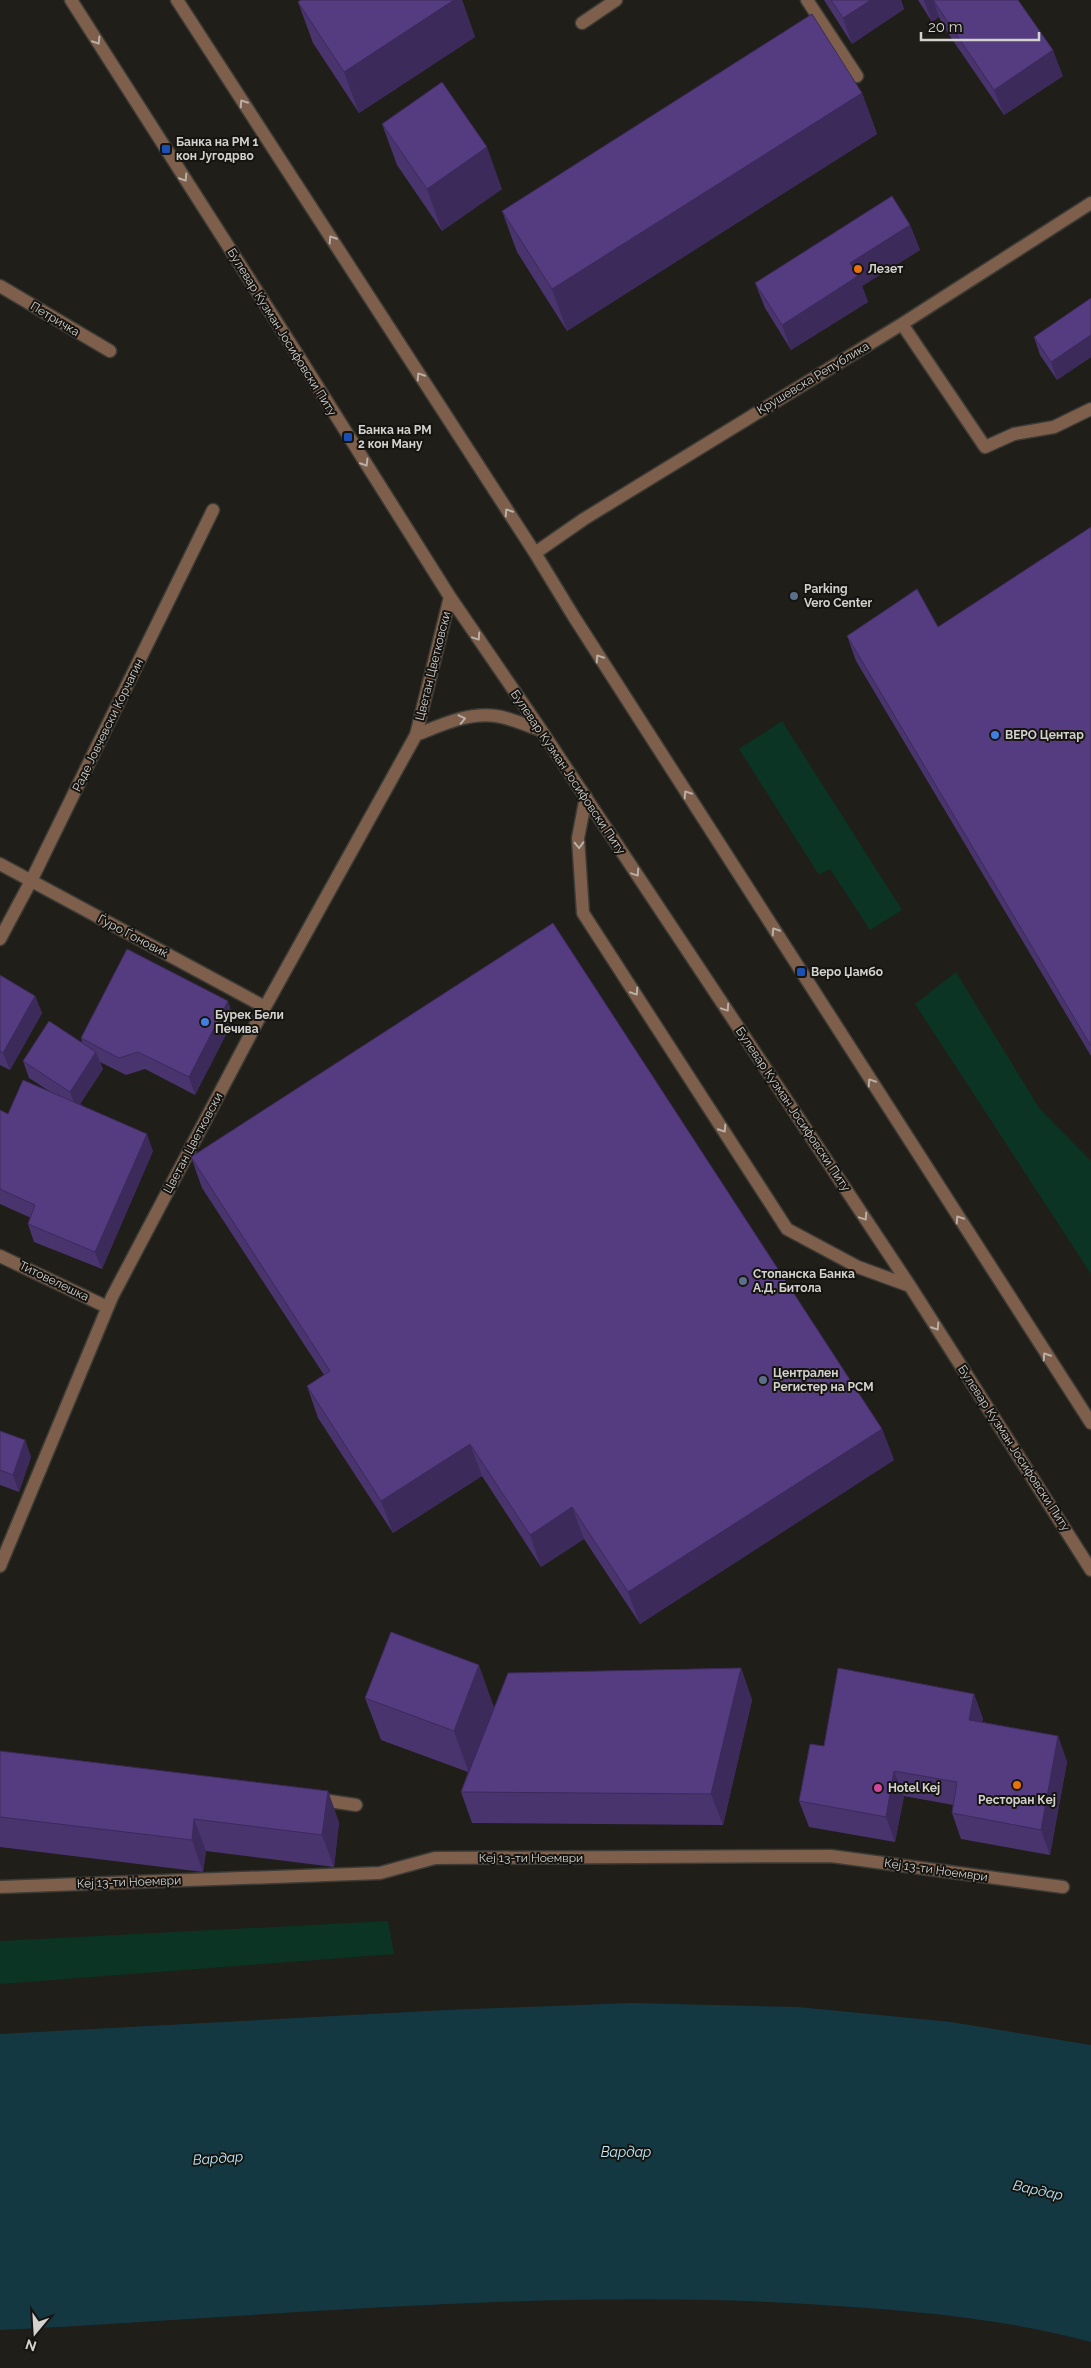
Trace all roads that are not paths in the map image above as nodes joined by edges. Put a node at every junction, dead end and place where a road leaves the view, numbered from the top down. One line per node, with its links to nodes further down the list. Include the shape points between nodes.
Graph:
1 (70, 0): 14 (street, Булевар Кузман Јосифовски Питу, one-way to 14)
2 (177, 0): 13 (street, one-way to 2)
3 (616, 0): 5 (street)
4 (807, 0): 6 (street)
5 (582, 23)
6 (857, 76)
7 (1091, 203): 9 (street, Крушевска Република)
8 (0, 286): 10 (street, Петричка)
9 (902, 324): 11 (street, via 985,447 1014,434 1054,428); 13 (street, Крушевска Република)
10 (110, 351)
11 (1091, 409)
12 (213, 510): 19 (street, Раде Јовчевски Корчагин)
13 (535, 553): 25 (street, one-way to 13)
14 (450, 597): 15 (street, Булевар Кузман Јосифовски Питу, one-way to 15); 16 (street, Цветан Цветковски)
15 (541, 730): 16 (street, Цветан Цветковски, one-way to 15, via 474,716 496,716); 17 (street, Булевар Кузман Јосифовски Питу)
16 (416, 735): 21 (street, Цветан Цветковски)
17 (586, 797): 23 (street, Булевар Кузман Јосифовски Питу, one-way to 23); 23 (street, one-way to 23, via 578,838 583,913 787,1229 858,1267)
18 (0, 864): 19 (street, Ѓуро Ѓоновиќ)
19 (31, 881): 20 (street, Раде Јовчевски Корчагин); 21 (street, Ѓуро Ѓоновиќ)
20 (0, 939)
21 (265, 1007): 24 (street, Цветан Цветковски)
22 (0, 1256): 24 (street, Титовелешка)
23 (910, 1286): 28 (street, Булевар Кузман Јосифовски Питу, one-way to 28)
24 (107, 1307): 30 (street, Цветан Цветковски)
25 (1073, 1397): 26 (street); 27 (street)
26 (1091, 1414)
27 (1091, 1423)
28 (1073, 1540): 29 (street, Булевар Кузман Јосифовски Питу); 31 (street, Булевар Кузман Јосифовски Питу)
29 (1091, 1561)
30 (0, 1566)
31 (1091, 1570)
32 (306, 1797): 33 (street)
33 (356, 1805)
34 (0, 1887): 35 (street, Кеј 13-ти Ноември, via 380,1873 436,1858 831,1856)
35 (1063, 1887)

